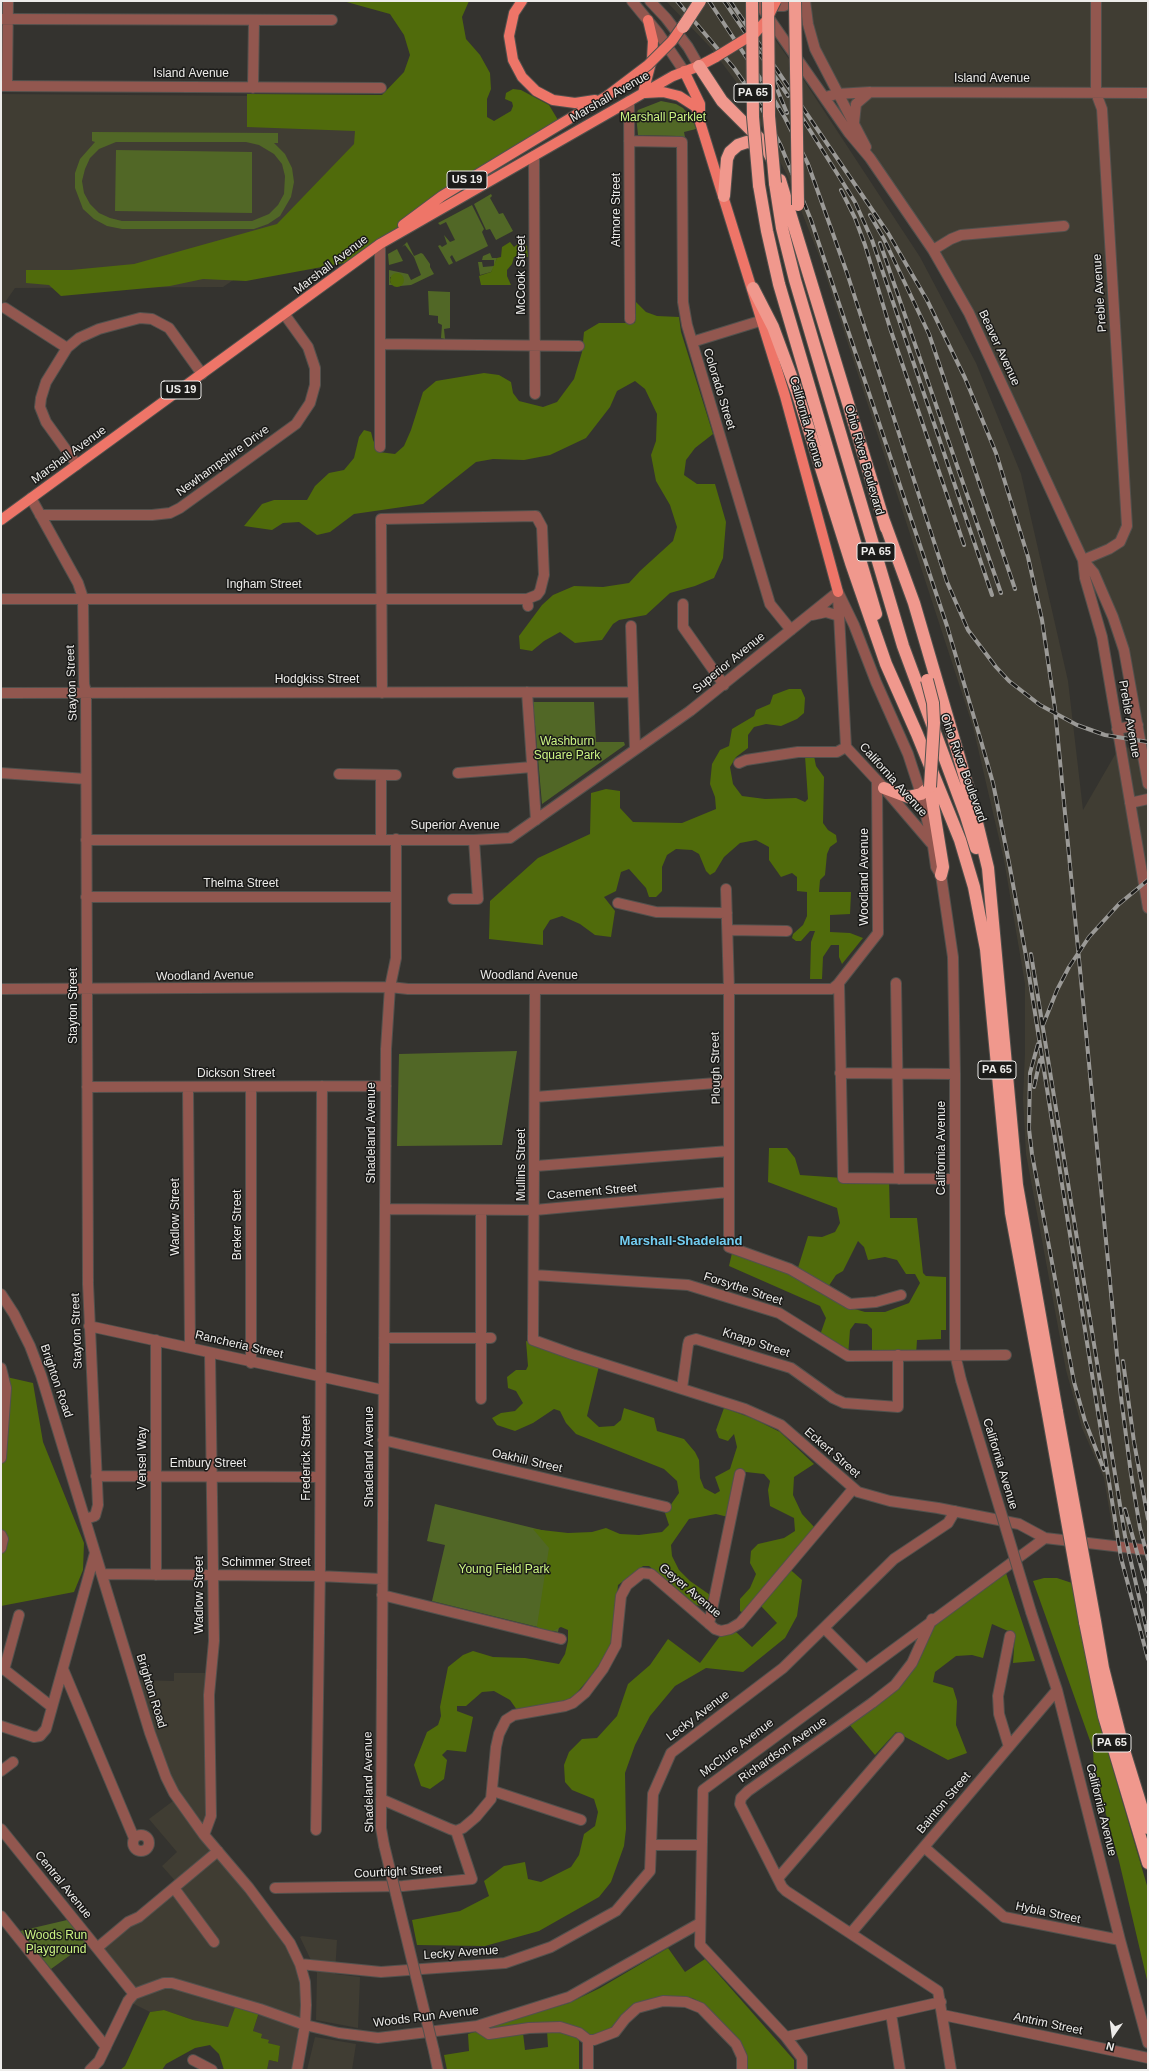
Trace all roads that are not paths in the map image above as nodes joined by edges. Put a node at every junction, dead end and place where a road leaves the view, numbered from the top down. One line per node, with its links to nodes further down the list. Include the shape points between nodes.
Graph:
1 (8, 1): 13 (street)
2 (522, 1): 30 (main road, via 514,13 510,47 515,65 526,82 542,95 560,102 582,102)
3 (632, 1): 16 (street, California Avenue)
4 (650, 1): 18 (street, via 688,46)
5 (695, 1): 17 (main road, bridge)
6 (700, 1): 17 (highway, US 19, bridge)
7 (745, 1): 29 (highway, bridge)
8 (776, 1): 18 (main road, US 19, bridge, via 766,21 755,33)
9 (794, 1): 12 (street, via 778,7); 42 (highway, bridge, via 798,205)
10 (805, 1): 28 (street, Beaver Avenue, via 815,49)
11 (1096, 1): 25 (street, Preble Avenue)
12 (759, 2): 27 (street, Beaver Avenue); 29 (highway, PA 65, bridge); 109 (highway, Ohio River Boulevard / PA 65, bridge, via 775,183 782,228 795,280 903,646 966,816)
13 (5, 19): 14 (street); 20 (street)
14 (254, 20): 15 (street); 21 (street)
15 (332, 20)
16 (648, 20): 19 (street, California Avenue); 24 (main road, via 653,41 652,59)
17 (683, 27): 30 (main road, US 19, bridge, via 648,66)
18 (699, 66): 19 (main road, Marshall Avenue / US 19); 35 (highway, via 722,101 763,142)
19 (684, 70): 24 (main road, Marshall Avenue / US 19); 32 (main road, California Avenue, via 700,104)
20 (4, 86): 21 (street, Island Avenue)
21 (253, 88): 22 (street, Island Avenue)
22 (381, 88)
23 (870, 92): 25 (street, Island Avenue); 28 (street, Island Avenue); 33 (street, via 856,104)
24 (643, 93): 31 (main road, Marshall Avenue / US 19); 32 (main road, via 663,92 679,96 696,107)
25 (1096, 93): 26 (street, Island Avenue); 61 (street, Preble Avenue, via 1102,109 1127,526 1123,537 1115,546)
26 (1148, 93)
27 (823, 94): 28 (street, Island Avenue); 37 (street, Beaver Avenue, via 849,133)
28 (837, 94): 33 (street, Beaver Avenue)
29 (752, 95): 79 (highway, PA 65, bridge, via 759,185 779,284 886,648)
30 (607, 96): 40 (main road, US 19, via 442,196)
31 (629, 101): 34 (street, Atmore Street); 36 (main road, Marshall Avenue / US 19)
32 (700, 122): 38 (main road, California Avenue)
33 (854, 123): 37 (street, Beaver Avenue)
34 (629, 141): 46 (street, Atmore Street); 48 (street, Colorado Street, via 682,142 683,302)
35 (769, 154): 38 (highway, via 751,142 742,143 734,148 727,159); 42 (highway, via 787,200)
36 (534, 156): 40 (main road, Marshall Avenue / US 19); 50 (street, McCook Street)
37 (870, 158): 41 (street, Beaver Avenue)
38 (724, 196): 43 (main road, California Avenue)
39 (1064, 226): 41 (street, via 961,235 951,238)
40 (380, 244): 45 (main road, Marshall Avenue / US 19); 49 (street)
41 (933, 250): 61 (street, Beaver Avenue, via 969,313)
42 (812, 282): 60 (highway)
43 (753, 288): 47 (main road, California Avenue); 79 (highway, via 773,327 797,392 869,618 898,694)
44 (5, 308): 52 (street)
45 (285, 315): 53 (main road, Marshall Avenue / US 19); 58 (street, Newhampshire Drive, via 308,347 315,368 315,385 310,403 296,424 180,508 170,512 152,515)
46 (630, 319)
47 (763, 320): 48 (street); 62 (main road, California Avenue)
48 (692, 342): 70 (street, Colorado Street, via 770,604)
49 (380, 344): 50 (street); 55 (street)
50 (535, 345): 51 (street); 54 (street, McCook Street)
51 (579, 346)
52 (67, 348): 53 (street, via 79,338 100,329 140,318 152,319 169,328); 56 (street, via 46,382 40,406 46,422)
53 (202, 374): 56 (main road, Marshall Avenue / US 19)
54 (535, 394)
55 (380, 447)
56 (77, 465): 57 (main road, Marshall Avenue / US 19)
57 (31, 498): 58 (street, Stayton Street); 59 (main road, Marshall Avenue / US 19)
58 (40, 515): 64 (street, Stayton Street, via 81,588)
59 (1, 520)
60 (884, 521): 92 (highway, bridge, via 933,703 934,723); 109 (highway, via 914,604 973,805 988,868)
61 (1083, 560): 77 (street, Preble Avenue, via 1094,573 1124,650); 78 (street, Preble Avenue, via 1085,578 1102,637)
62 (838, 592): 67 (street, Superior Avenue); 68 (street, California Avenue); 92 (street, California Avenue, via 876,682)
63 (1, 598): 64 (street, Ingham Street)
64 (83, 598): 65 (street, Ingham Street); 72 (street, Stayton Street)
65 (381, 598): 65 (street, Ingham Street, via 381,519 536,516 542,527 543,580 537,595 528,602); 76 (street)
66 (682, 604): 71 (street, via 683,627)
67 (808, 616): 68 (street, via 826,612); 70 (street, Superior Avenue)
68 (839, 616): 80 (street, California Avenue)
69 (631, 626): 74 (street)
70 (791, 630): 71 (street, Superior Avenue)
71 (724, 685): 81 (street, Superior Avenue)
72 (86, 692): 75 (street, Hodgkiss Street); 76 (street, Hodgkiss Street); 89 (street, Stayton Street)
73 (527, 692): 74 (street, Hodgkiss Street); 76 (street, Hodgkiss Street); 83 (street)
74 (632, 692): 81 (street)
75 (1, 693)
76 (382, 693)
77 (1138, 725): 78 (street); 91 (street, Preble Avenue)
78 (1117, 729): 94 (street, Preble Avenue)
79 (917, 734): 156 (highway, PA 65, via 960,840 980,908 1012,1213)
80 (846, 747): 82 (street, via 837,752 798,752); 90 (street, California Avenue)
81 (635, 749): 95 (street, Superior Avenue)
82 (738, 763)
83 (532, 767): 85 (street); 95 (street)
84 (1, 773): 89 (street)
85 (458, 773)
86 (339, 774): 87 (street)
87 (381, 775): 88 (street); 96 (street)
88 (396, 775)
89 (86, 779): 98 (street, Stayton Street)
90 (881, 784): 92 (highway, via 908,797); 100 (street, California Avenue); 112 (street, Woodland Avenue, via 878,933)
91 (1148, 784)
92 (927, 791): 100 (street, California Avenue); 101 (highway, via 943,868)
93 (1148, 799): 94 (street)
94 (1130, 803): 107 (street, Preble Avenue)
95 (536, 820): 99 (street, Superior Avenue, via 510,838)
96 (381, 839): 97 (street, Superior Avenue); 98 (street, Superior Avenue)
97 (396, 839): 99 (street, Superior Avenue); 104 (street, Shadeland Avenue)
98 (86, 840): 103 (street, Stayton Street)
99 (474, 840): 105 (street, via 478,899)
100 (933, 846): 101 (street, California Avenue, via 936,868)
101 (941, 875): 121 (street, California Avenue, via 953,958)
102 (726, 889): 108 (street, Plough Street)
103 (86, 897): 104 (street, Thelma Street); 118 (street, Stayton Street)
104 (396, 897): 114 (street, Shadeland Avenue, via 396,958)
105 (453, 899)
106 (618, 903): 108 (street, via 656,912)
107 (1148, 904)
108 (727, 913): 110 (street, Plough Street)
109 (992, 915): 156 (highway, PA 65, via 1017,1185)
110 (728, 930): 111 (street); 117 (street, Plough Street)
111 (787, 931)
112 (839, 983): 117 (street, Woodland Avenue, via 829,989); 119 (street)
113 (896, 983): 120 (street)
114 (390, 987): 116 (street, Woodland Avenue); 118 (street, Woodland Avenue); 124 (street, Shadeland Avenue)
115 (1, 989): 118 (street, Woodland Avenue)
116 (535, 989): 117 (street, Woodland Avenue); 128 (street, Mullins Street)
117 (729, 989): 122 (street, Plough Street)
118 (87, 990): 125 (street, Stayton Street)
119 (840, 1073): 120 (street); 131 (street, via 843,1178)
120 (898, 1073): 121 (street); 131 (street)
121 (956, 1074): 132 (street, California Avenue)
122 (729, 1082): 128 (street); 129 (street, Plough Street)
123 (322, 1086): 124 (street, Dickson Street); 127 (street, Dickson Street); 152 (street, Frederick Street)
124 (386, 1086): 134 (street, Shadeland Avenue)
125 (87, 1087): 126 (street, Dickson Street); 140 (street, Stayton Street)
126 (188, 1087): 127 (street, Dickson Street); 145 (street, Wadlow Street)
127 (251, 1087): 150 (street, Breker Street)
128 (535, 1097): 130 (street, Mullins Street)
129 (729, 1151): 130 (street); 133 (street, Plough Street)
130 (536, 1166): 136 (street, Mullins Street)
131 (899, 1179): 132 (street)
132 (955, 1179): 147 (street, California Avenue)
133 (729, 1192): 136 (street, Casement Street); 139 (street, Plough Street, via 729,1247 790,1269 850,1304 876,1302)
134 (385, 1209): 135 (street, Casement Street); 141 (street, Shadeland Avenue)
135 (481, 1210): 136 (street, Casement Street); 142 (street)
136 (535, 1210): 137 (street, Mullins Street)
137 (534, 1275): 144 (street, Mullins Street); 148 (street, Forsythe Street, via 688,1285 779,1313 848,1356)
138 (1, 1294): 167 (street, Brighton Road, via 30,1346 41,1375)
139 (901, 1296)
140 (89, 1326): 143 (street, Rancheria Street); 160 (street, Stayton Street)
141 (384, 1338): 142 (street); 154 (street, Shadeland Avenue)
142 (486, 1338): 155 (street)
143 (156, 1340): 145 (street, Rancheria Street); 161 (street, Vensel Way)
144 (534, 1340): 153 (street, Eckert Street)
145 (190, 1347): 146 (street, Rancheria Street)
146 (210, 1354): 150 (street, Rancheria Street); 162 (street, Wadlow Street)
147 (955, 1354): 148 (street, Forsythe Street); 149 (street, Forsythe Street); 189 (street, California Avenue, bridge, via 1031,1612)
148 (898, 1355): 153 (street, Knapp Street, via 898,1407 844,1403 791,1368 699,1339 689,1341)
149 (1006, 1356)
150 (251, 1363): 152 (street, Rancheria Street)
151 (1, 1368): 158 (street, via 6,1388)
152 (320, 1377): 154 (street, Rancheria Street); 163 (street, Frederick Street)
153 (682, 1388): 164 (street, Eckert Street, via 745,1409 780,1426)
154 (383, 1390): 157 (street, Shadeland Avenue)
155 (482, 1400)
156 (1052, 1413): 181 (highway, PA 65, bridge)
157 (383, 1440): 165 (street, Oakhill Street); 177 (street, Shadeland Avenue)
158 (1, 1458)
159 (740, 1474): 182 (street)
160 (96, 1476): 161 (street, Embury Street); 167 (street, Stayton Street, via 97,1513)
161 (156, 1476): 162 (street, Embury Street); 174 (street, Vensel Way)
162 (212, 1477): 163 (street, Embury Street); 175 (street, Wadlow Street)
163 (320, 1477): 176 (street, Frederick Street)
164 (853, 1489): 166 (street, Eckert Street, via 890,1501); 182 (street, Geyer Avenue, via 740,1623 721,1631)
165 (666, 1507)
166 (955, 1511): 169 (street, Eckert Street, via 1019,1524); 183 (street, Lecky Avenue, via 948,1522 894,1558)
167 (85, 1519): 172 (street, Brighton Road)
168 (1, 1535): 170 (street)
169 (1045, 1538): 171 (street, Eckert Street); 180 (street, McClure Avenue)
170 (1, 1548)
171 (1148, 1550)
172 (95, 1553): 173 (street, Brighton Road); 187 (street)
173 (102, 1574): 174 (street, Schimmer Street); 203 (street, Brighton Road, via 160,1762 174,1793)
174 (156, 1575): 175 (street, Schimmer Street)
175 (213, 1576): 176 (street, Schimmer Street); 203 (street, Wadlow Street, via 214,1642 209,1696 211,1816)
176 (319, 1576): 177 (street, Schimmer Street); 201 (street, Frederick Street)
177 (382, 1579): 178 (street, Shadeland Avenue)
178 (382, 1595): 185 (street); 197 (street, Shadeland Avenue)
179 (19, 1615): 186 (street)
180 (932, 1619): 188 (street, McClure Avenue); 210 (street, Richardson Avenue, via 912,1663 894,1685 866,1708 743,1795 741,1807)
181 (1090, 1621): 199 (highway, PA 65, via 1123,1747); 209 (highway, PA 65, via 1104,1716)
182 (709, 1624): 196 (street, Geyer Avenue, via 651,1574 640,1574 622,1591 616,1645 603,1669 585,1693 565,1706 514,1715 506,1720 496,1747)
183 (824, 1628): 188 (street); 205 (street, Lecky Avenue, via 784,1668 671,1752 653,1794)
184 (1010, 1636): 193 (street, via 998,1696 998,1714)
185 (561, 1639)
186 (3, 1668): 190 (street)
187 (63, 1669): 190 (street); 204 (street)
188 (864, 1670): 206 (street, McClure Avenue, via 703,1790)
189 (1057, 1690): 193 (street, Bainton Street); 217 (street, California Avenue)
190 (52, 1707): 191 (street, via 44,1733 40,1736 28,1737)
191 (1, 1726)
192 (899, 1738): 210 (street)
193 (1009, 1747): 207 (street, Bainton Street)
194 (13, 1762): 195 (street)
195 (1, 1771)
196 (493, 1791): 198 (street); 202 (street, Geyer Avenue, via 484,1808 469,1824)
197 (381, 1799): 202 (street); 236 (street, Shadeland Avenue, bridge, via 380,1828)
198 (581, 1820)
199 (1148, 1828)
200 (1, 1829): 219 (street, Central Avenue)
201 (316, 1830)
202 (456, 1831): 212 (street, Courtright Street, via 472,1879 403,1886)
203 (204, 1835): 208 (street, Brighton Road)
204 (134, 1838)
205 (652, 1845): 206 (street); 220 (street, Lecky Avenue, via 650,1870 618,1909 544,1950 501,1963 381,1972)
206 (702, 1845): 214 (street, McClure Avenue)
207 (924, 1847): 216 (street, Bainton Street); 217 (street, Hybla Street, via 1004,1917)
208 (218, 1851): 211 (street); 220 (street, Brighton Road, via 287,1938)
209 (1148, 1863)
210 (779, 1877): 216 (street, Richardson Avenue, via 786,1891)
211 (174, 1888): 218 (street); 219 (street)
212 (275, 1888)
213 (1, 1916): 215 (street)
214 (700, 1923): 226 (street, Woods Run Avenue, via 568,1997); 227 (street, McClure Avenue, via 700,1944)
215 (6, 1929): 230 (street)
216 (851, 1933): 222 (street, Richardson Avenue, via 936,1988)
217 (1120, 1940): 229 (street, California Avenue)
218 (214, 1942)
219 (97, 1948): 221 (street, Central Avenue)
220 (300, 1964): 225 (street, Brighton Road, via 305,1982)
221 (134, 1994): 225 (street, Woods Run Avenue, via 168,1982); 230 (street, via 128,2001)
222 (941, 2002): 223 (street); 224 (street, Richardson Avenue)
223 (891, 2014): 227 (street); 240 (street)
224 (943, 2015): 231 (street, Antrim Street); 241 (street, Richardson Avenue)
225 (305, 2025): 226 (street, Woods Run Avenue, via 378,2038); 235 (street, Brighton Road)
226 (477, 2026): 228 (street, via 489,2034 528,2028 560,2027 579,2033)
227 (786, 2037): 239 (street, McClure Avenue, via 802,2058)
228 (588, 2040): 237 (street); 238 (street, via 601,2039 615,2032 637,2008 663,2001 686,2002 701,2008 736,2044 742,2057)
229 (1148, 2043)
230 (106, 2047): 233 (street, via 99,2062)
231 (1148, 2058)
232 (193, 2060): 234 (street)
233 (90, 2070)
234 (212, 2070)
235 (296, 2070)
236 (438, 2070)
237 (588, 2070)
238 (742, 2070)
239 (802, 2070)
240 (900, 2070)
241 (951, 2070)

